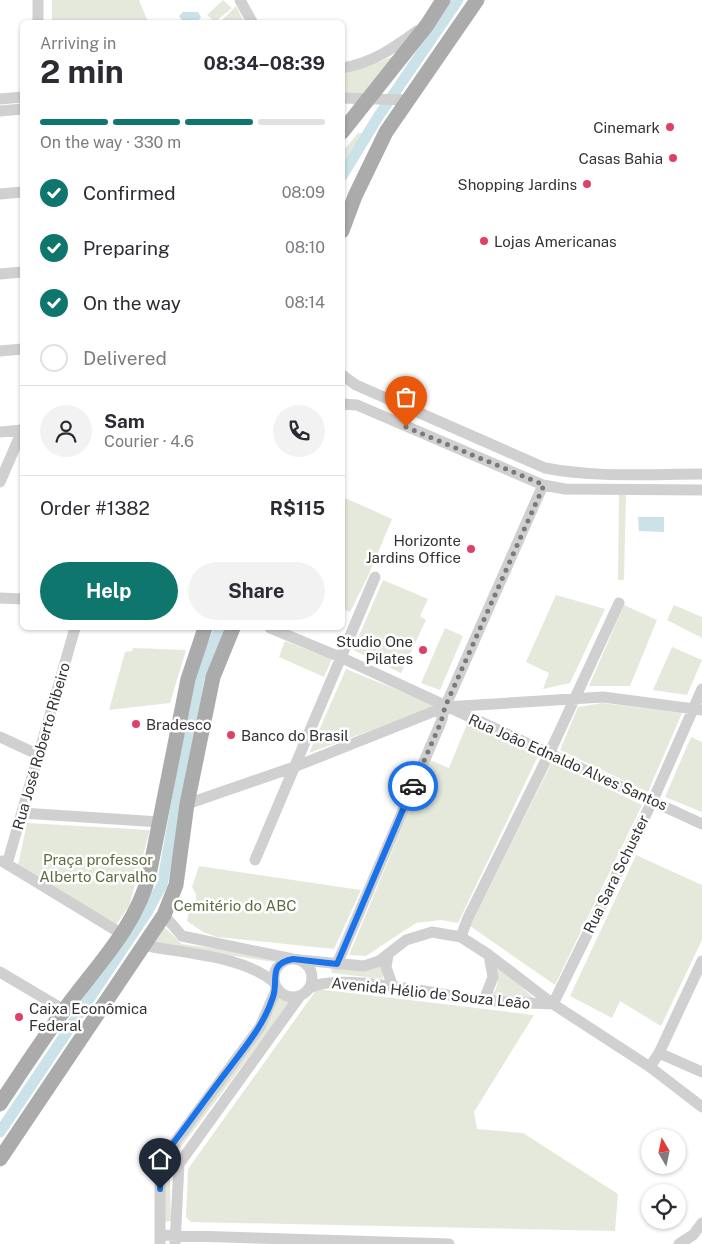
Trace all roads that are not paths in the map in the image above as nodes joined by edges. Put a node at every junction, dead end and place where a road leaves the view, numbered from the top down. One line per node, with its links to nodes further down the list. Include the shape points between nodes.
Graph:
1 (38, 0): 5 (street)
2 (240, 0): 6 (street)
3 (443, 0): 7 (main road)
4 (477, 0): 13 (main road)
5 (38, 20)
6 (251, 20)
7 (427, 24): 8 (street, via 390,51); 12 (main road)
8 (345, 67)
9 (20, 97): 11 (street)
10 (345, 98): 12 (street)
11 (0, 99)
12 (373, 99): 13 (street); 16 (main road)
13 (403, 100): 19 (main road, via 370,161)
14 (20, 110): 15 (street)
15 (0, 111)
16 (345, 129)
17 (20, 192): 18 (street)
18 (0, 194)
19 (345, 224)
20 (20, 272): 21 (street)
21 (0, 274)
22 (20, 349): 23 (street)
23 (0, 351)
24 (345, 377): 29 (street, via 356,385 545,468 606,474)
25 (345, 404): 31 (street, via 357,405)
26 (20, 431): 27 (street)
27 (0, 432)
28 (20, 436): 30 (street)
29 (702, 474)
30 (0, 482)
31 (544, 485): 32 (street, via 565,489); 44 (street)
32 (702, 490)
33 (376, 577): 41 (street)
34 (0, 598): 35 (street)
35 (20, 599)
36 (619, 603): 43 (street)
37 (74, 630): 48 (street, Rua José Roberto Ribeiro)
38 (203, 630): 53 (main road, via 188,679)
39 (232, 630): 51 (main road, via 213,677)
40 (275, 630): 41 (street, Rua João Ednaldo Alves Santos)
41 (340, 657): 44 (street, Rua João Ednaldo Alves Santos); 49 (street)
42 (702, 689): 45 (street, Rua Sara Schuster)
43 (575, 699): 44 (street); 45 (street, via 604,697); 47 (street)
44 (445, 707): 47 (street, Rua João Ednaldo Alves Santos); 49 (street); 65 (street)
45 (698, 709): 50 (street, Rua Sara Schuster)
46 (0, 737): 48 (street)
47 (549, 754): 50 (street, Rua João Ednaldo Alves Santos); 59 (street)
48 (39, 755): 52 (street, Rua José Roberto Ribeiro)
49 (294, 767): 51 (street); 55 (street)
50 (653, 800): 54 (street, Rua João Ednaldo Alves Santos); 72 (street, Rua Sara Schuster)
51 (187, 804): 57 (main road, via 176,885)
52 (22, 813): 53 (street); 56 (street, Rua José Roberto Ribeiro)
53 (160, 822): 58 (main road, via 141,903)
54 (702, 824)
55 (255, 860)
56 (3, 862): 58 (street)
57 (164, 915): 60 (main road); 63 (street, Avenida Hélio de Souza Leão, via 182,936)
58 (122, 934): 73 (main road)
59 (461, 937): 61 (street, Avenida Hélio de Souza Leão, via 432,932 406,940); 62 (street, Avenida Hélio de Souza Leão)
60 (143, 945): 67 (street, via 244,965 261,971); 79 (main road)
61 (388, 955): 65 (street, Avenida Hélio de Souza Leão, via 364,966); 68 (street, via 386,967)
62 (489, 955): 71 (street, via 493,977); 72 (street, Avenida Hélio de Souza Leão)
63 (297, 960): 65 (street, Avenida Hélio de Souza Leão); 67 (street, via 281,964 274,975); 69 (street, via 310,968)
64 (702, 961): 74 (street)
65 (337, 964)
66 (0, 972): 73 (street)
67 (275, 985): 70 (street, via 287,996); 81 (street, via 260,1027 164,1158 160,1174)
68 (392, 987): 69 (street, Avenida Hélio de Souza Leão, via 331,981); 71 (street, Avenida Hélio de Souza Leão)
69 (310, 988): 70 (street)
70 (300, 996): 82 (street, via 179,1164)
71 (484, 1000): 72 (street, Avenida Hélio de Souza Leão)
72 (553, 1004): 75 (street, Avenida Hélio de Souza Leão)
73 (64, 1010): 77 (main road)
74 (659, 1053): 75 (street); 76 (street)
75 (650, 1067): 78 (street, Avenida Hélio de Souza Leão)
76 (702, 1072)
77 (3, 1094)
78 (702, 1107)
79 (0, 1159)
80 (702, 1223): 84 (street, via 693,1235)
81 (161, 1239): 82 (street)
82 (175, 1240): 83 (street)
83 (449, 1244)
84 (679, 1244)

